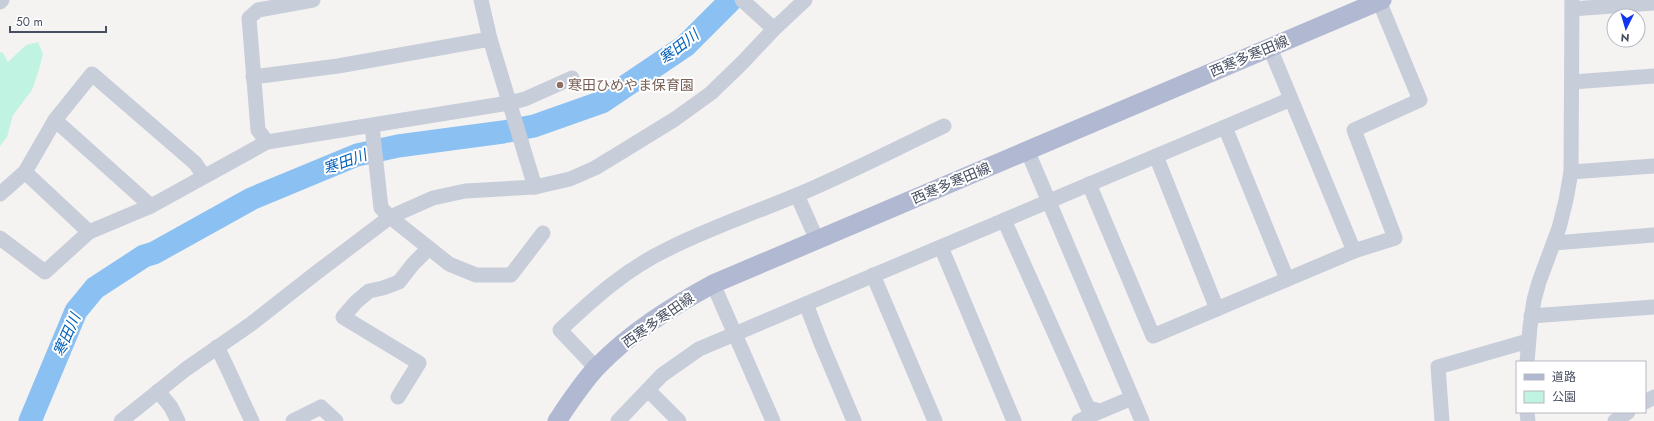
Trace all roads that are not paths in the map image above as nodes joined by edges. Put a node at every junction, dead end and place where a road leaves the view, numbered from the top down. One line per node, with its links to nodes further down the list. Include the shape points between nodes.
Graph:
1 (313, 0): 12 (street, via 258,10 249,18)
2 (481, 0): 9 (street)
3 (742, 0): 8 (street)
4 (805, 0): 8 (street)
5 (1376, 1): 10 (main road, 西寒多寒田線); 44 (street, via 1420,100 1354,130 1395,238)
6 (1654, 3): 7 (street)
7 (1572, 5): 14 (street)
8 (774, 29): 29 (street, via 711,93 675,119 595,168 570,179)
9 (490, 39): 12 (street, via 338,66); 16 (street)
10 (1270, 48): 15 (street); 22 (main road, 西寒多寒田線)
11 (1654, 76): 14 (street)
12 (253, 77): 21 (street, via 258,130)
13 (572, 78): 16 (street, via 525,99)
14 (1572, 82): 26 (street)
15 (1291, 99): 20 (street); 44 (street)
16 (509, 103): 18 (street); 29 (street)
17 (55, 120): 25 (street); 27 (street, via 92,74 195,163); 33 (street)
18 (372, 126): 21 (street); 34 (street, via 381,208)
19 (944, 126): 31 (street)
20 (1225, 127): 23 (street); 46 (street)
21 (267, 142): 27 (street)
22 (1027, 150): 32 (street); 40 (main road, 西寒多寒田線)
23 (1156, 156): 28 (street); 50 (street)
24 (1654, 166): 26 (street)
25 (25, 172): 30 (street); 36 (street)
26 (1571, 172): 41 (street)
27 (204, 176): 33 (street)
28 (1089, 184): 32 (street); 50 (street, via 1153,336)
29 (535, 187): 34 (street, via 465,191 434,198)
30 (0, 194)
31 (797, 195): 40 (street); 56 (street, via 668,249 604,289 560,330)
32 (1049, 201): 35 (street); 60 (street)
33 (151, 206): 36 (street)
34 (390, 217): 43 (street); 54 (street)
35 (1004, 220): 42 (street); 61 (street, via 1088,408)
36 (89, 232): 39 (street, via 45,272)
37 (543, 233): 43 (street, via 511,275 476,275 449,264)
38 (1654, 235): 41 (street)
39 (0, 238)
40 (817, 240): 47 (main road, 西寒多寒田線)
41 (1554, 243): 51 (street, via 1539,282)
42 (941, 247): 45 (street); 74 (street)
43 (430, 248): 59 (street, via 399,282 369,291 343,317 419,363)
44 (1354, 251): 46 (street)
45 (873, 275): 48 (street); 73 (street)
46 (1287, 279): 50 (street)
47 (713, 284): 52 (street); 56 (main road, 西寒多寒田線, via 674,305 620,346)
48 (806, 304): 52 (street); 72 (street)
49 (1654, 307): 51 (street)
50 (1217, 309)
51 (1531, 316): 53 (street)
52 (736, 333): 57 (street, via 699,349 662,375); 71 (street)
53 (1528, 341): 55 (street); 77 (street, via 1438,367)
54 (217, 348): 58 (street); 65 (street, via 231,372)
55 (1526, 361)
56 (596, 368): 68 (main road, 西寒多寒田線)
57 (648, 390): 69 (street); 70 (street)
58 (158, 391): 63 (street); 64 (street)
59 (398, 397)
60 (1132, 398): 61 (street); 76 (street)
61 (1101, 411): 75 (street)
62 (1627, 413): 78 (street)
63 (121, 421)
64 (178, 421)
65 (252, 421)
66 (293, 421): 67 (street, via 321,407)
67 (336, 421)
68 (557, 421)
69 (618, 421)
70 (679, 421)
71 (773, 421)
72 (854, 421)
73 (935, 421)
74 (1014, 421)
75 (1079, 421)
76 (1142, 421)
77 (1442, 421)
78 (1615, 421)

